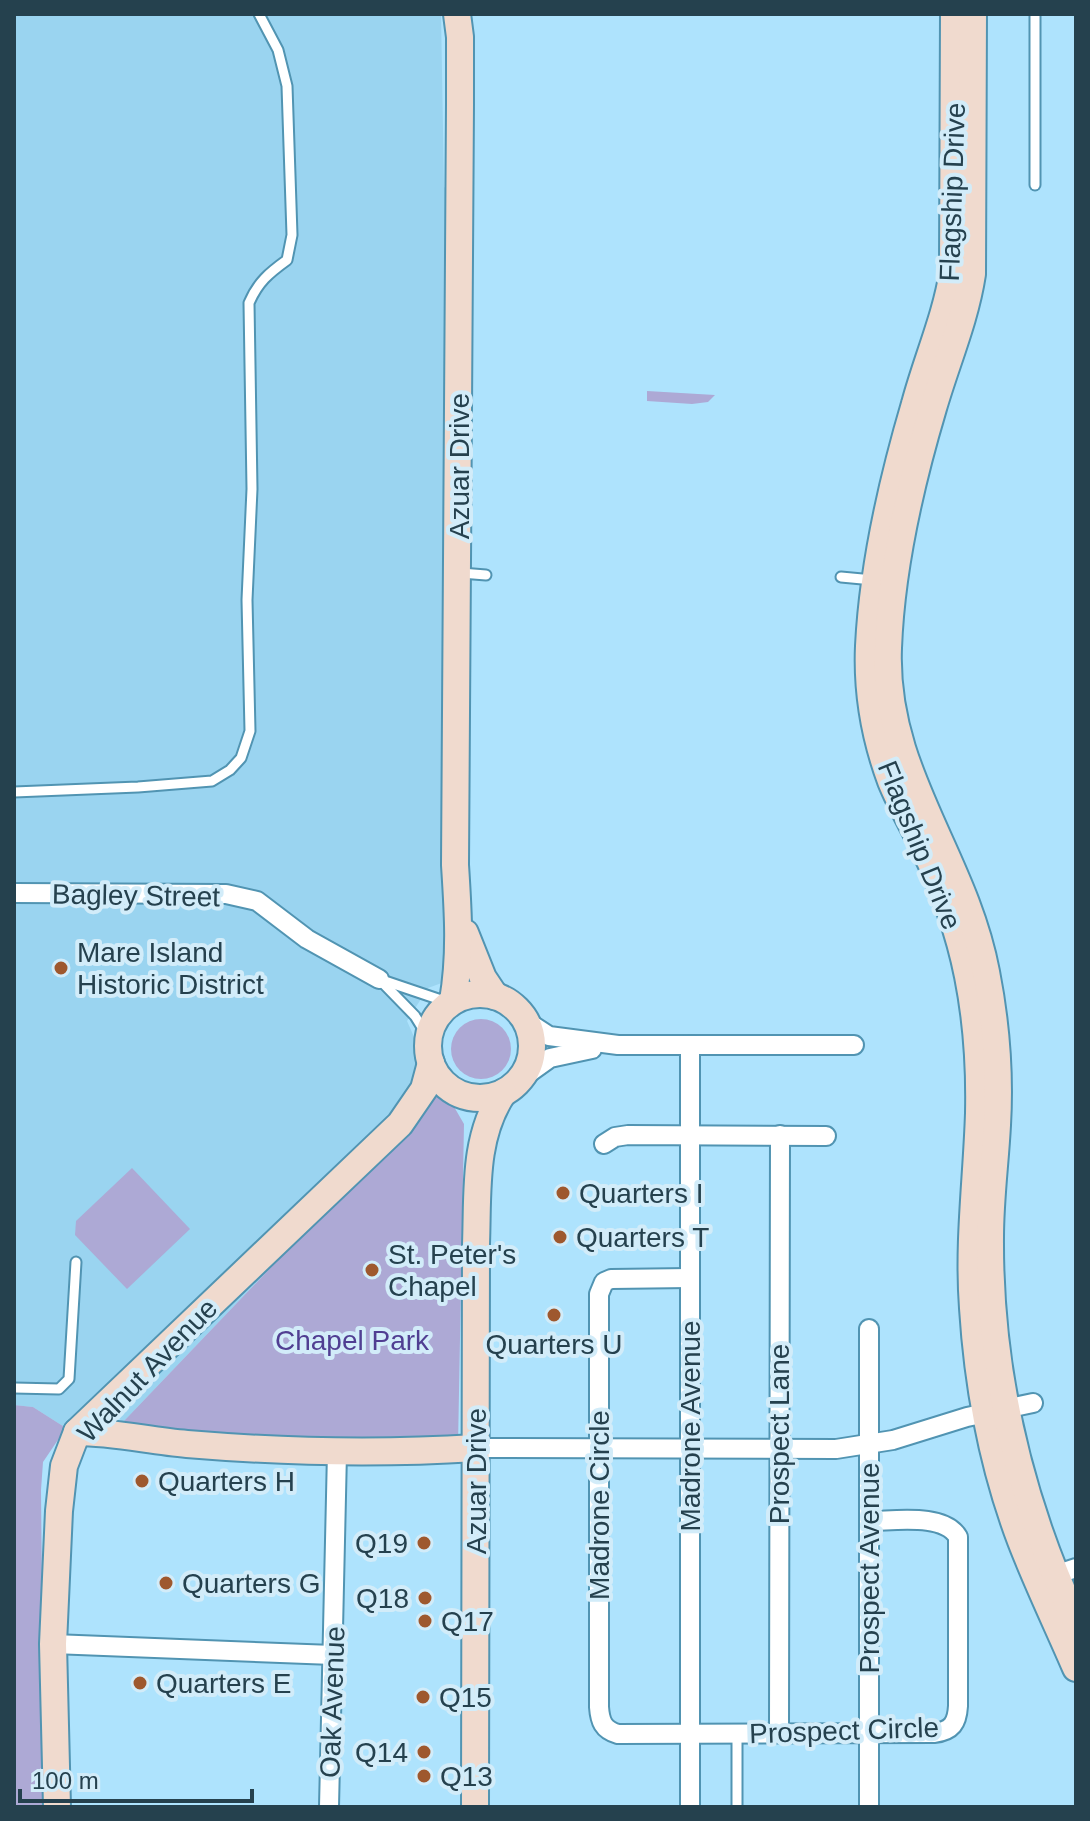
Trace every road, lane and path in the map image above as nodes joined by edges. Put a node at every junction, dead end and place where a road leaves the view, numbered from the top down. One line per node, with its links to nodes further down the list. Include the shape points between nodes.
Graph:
1 (259, 14): 11 (lane, via 278,50 287,86 292,235 287,260 256,286 249,303 250,731 241,758 212,781)
2 (457, 14): 7 (street, Azuar Drive)
3 (954, 14): 10 (street, Flagship Drive, via 953,272 902,449)
4 (973, 14): 35 (street, Flagship Drive, via 972,274 911,493 895,584 888,668 902,752 960,885 990,995 998,1089 990,1214)
5 (1035, 14): 6 (lane)
6 (1035, 185)
7 (458, 573): 8 (lane); 13 (street, Azuar Drive, via 455,865)
8 (486, 575)
9 (841, 577): 10 (lane)
10 (876, 581): 35 (street, Flagship Drive, via 869,668 877,734 953,921 977,1030 973,1308)
11 (14, 792)
12 (14, 893): 14 (street, Bagley Street, via 226,894 257,901 307,939)
13 (460, 919): 15 (street, Azuar Drive, via 476,964); 16 (street, Azuar Drive)
14 (379, 979): 16 (lane, Bagley Street); 18 (lane, Bagley Street)
15 (495, 996): 16 (street, via 467,995); 17 (street)
16 (452, 1002): 18 (street, via 437,1015)
17 (526, 1021): 19 (street, via 549,1036); 23 (street, via 531,1059)
18 (428, 1037): 22 (street)
19 (618, 1045): 20 (street); 23 (street, via 550,1058)
20 (690, 1045): 21 (street); 25 (street, Madrone Avenue)
21 (854, 1045)
22 (431, 1063): 24 (street); 36 (street, Walnut Avenue, via 424,1089 400,1124)
23 (512, 1086): 24 (street, via 478,1098); 29 (street, Azuar Drive, via 489,1118)
24 (455, 1092): 29 (street, Azuar Drive, via 470,1115)
25 (690, 1135): 26 (street); 28 (street, via 628,1135); 31 (street, Madrone Avenue)
26 (780, 1135): 27 (street); 41 (street, Prospect Lane)
27 (826, 1136)
28 (604, 1144)
29 (480, 1156): 38 (street, Azuar Drive)
30 (76, 1262): 33 (lane, via 69,1379 59,1389)
31 (690, 1278): 39 (street, Madrone Circle, via 611,1279 601,1287); 40 (street, Madrone Avenue)
32 (869, 1329): 37 (street, Prospect Avenue)
33 (14, 1388)
34 (1033, 1403): 35 (street)
35 (995, 1411): 37 (street); 44 (street, Flagship Drive, via 1032,1515); 48 (street, Flagship Drive, via 1014,1521)
36 (77, 1432): 42 (street); 46 (street, Walnut Avenue, via 64,1466)
37 (869, 1445): 41 (street); 43 (street, Prospect Avenue)
38 (476, 1448): 39 (street); 42 (street); 55 (street, Azuar Drive)
39 (599, 1449): 40 (street); 51 (street, Madrone Circle, via 600,1719 618,1734)
40 (690, 1449): 41 (street); 51 (street, Madrone Avenue)
41 (779, 1449): 49 (street, Prospect Lane)
42 (337, 1452): 47 (street, Oak Avenue)
43 (869, 1521): 50 (street, Prospect Avenue); 50 (street, Prospect Circle, via 936,1521 958,1537 958,1706 955,1723 943,1732)
44 (1066, 1571): 45 (street, Flagship Drive)
45 (1076, 1622)
46 (53, 1644): 47 (street); 53 (street, Walnut Avenue)
47 (333, 1655): 54 (street, Oak Avenue)
48 (1076, 1668)
49 (779, 1733): 50 (street, Prospect Circle); 52 (street, Prospect Circle)
50 (869, 1733): 58 (street, Prospect Avenue)
51 (690, 1734): 52 (street, Prospect Circle); 56 (street, Madrone Avenue)
52 (737, 1734): 57 (lane)
53 (57, 1807)
54 (329, 1807)
55 (475, 1807)
56 (690, 1807)
57 (737, 1807)
58 (869, 1807)

